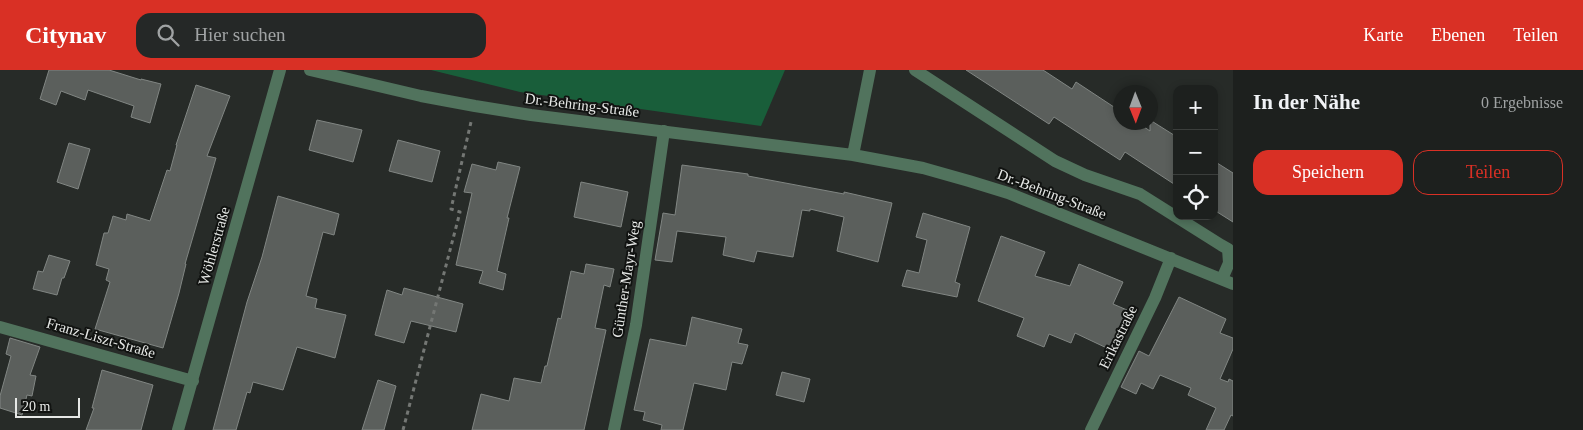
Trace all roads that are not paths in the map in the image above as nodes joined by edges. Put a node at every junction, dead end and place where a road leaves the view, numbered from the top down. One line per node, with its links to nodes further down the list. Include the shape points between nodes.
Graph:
1 (280, 70): 10 (street, Wöhlerstraße)
2 (310, 70): 5 (street, Dr.-Behring-Straße, via 475,106)
3 (870, 70): 6 (street)
4 (915, 70): 8 (street, via 1055,161 1084,175 1140,194 1228,249)
5 (664, 131): 6 (street, Dr.-Behring-Straße); 12 (street, Günther-Mayr-Weg, via 636,325)
6 (853, 155): 7 (street, Dr.-Behring-Straße, via 923,168 1008,193)
7 (1171, 258): 8 (street, Dr.-Behring-Straße); 13 (street, Erikastraße)
8 (1228, 282)
9 (0, 326): 10 (street, Franz-Liszt-Straße)
10 (193, 381): 11 (street, Wöhlerstraße)
11 (178, 430)
12 (614, 430)
13 (1091, 430)

